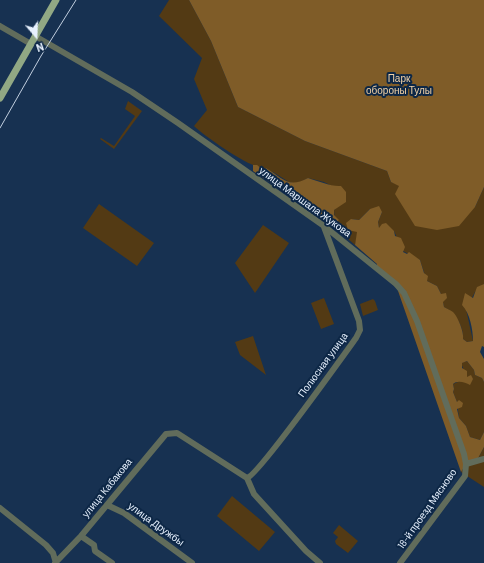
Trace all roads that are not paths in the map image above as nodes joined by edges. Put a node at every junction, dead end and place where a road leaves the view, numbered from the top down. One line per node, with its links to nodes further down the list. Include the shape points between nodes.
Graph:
1 (56, 0): 3 (main road)
2 (0, 26): 4 (street)
3 (35, 36): 4 (main road); 6 (street, улица Маршала Жукова, via 138,97)
4 (30, 44): 5 (main road)
5 (0, 98)
6 (324, 226): 8 (street, улица Маршала Жукова, via 386,275 404,293 417,321); 9 (street, Полюсная улица, via 360,330 297,418 258,468)
7 (484, 459): 8 (street)
8 (466, 464): 17 (street, 18-й проезд Мясново, via 464,476)
9 (247, 478): 10 (street, улица Кабакова, via 178,432 170,432 164,435); 16 (street, via 254,494)
10 (107, 505): 12 (street, улица Кабакова); 15 (street, улица Дружбы, via 124,513)
11 (0, 508): 13 (street, via 46,545 53,553)
12 (81, 536): 13 (street, улица Кабакова); 14 (street, via 94,545 95,551)
13 (55, 563)
14 (112, 563)
15 (192, 563)
16 (320, 563)
17 (400, 563)

